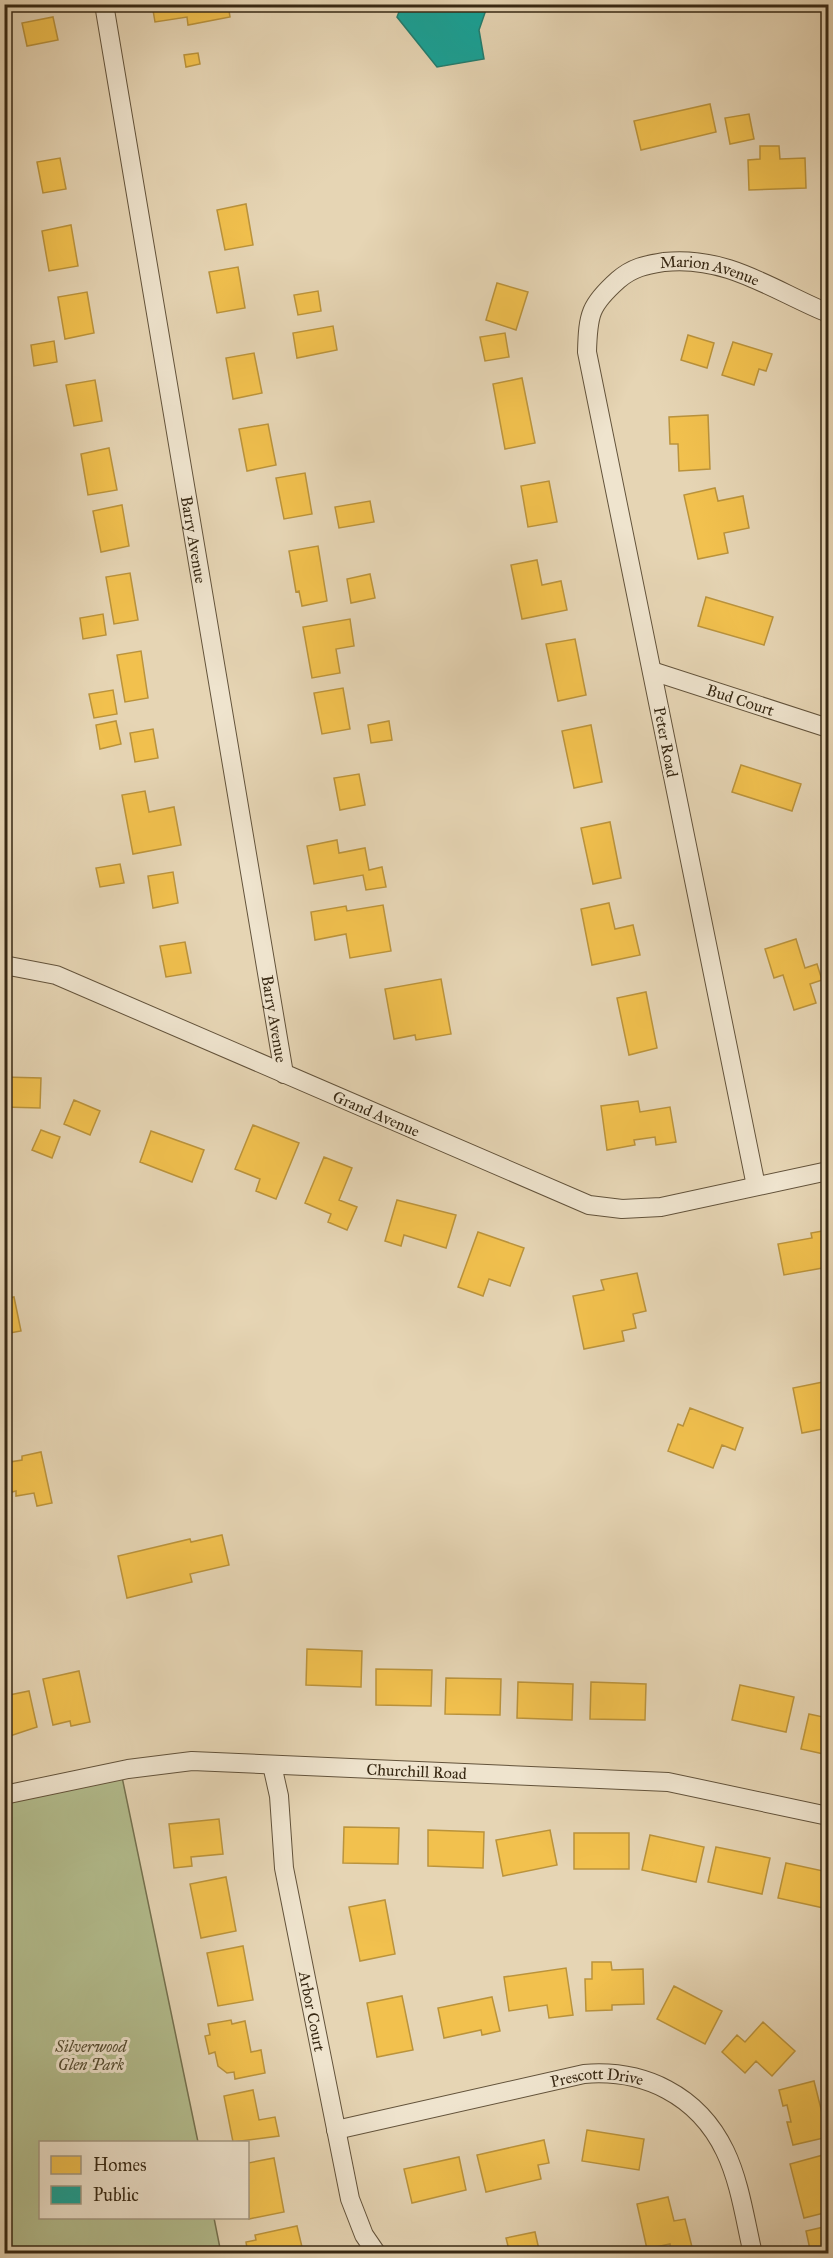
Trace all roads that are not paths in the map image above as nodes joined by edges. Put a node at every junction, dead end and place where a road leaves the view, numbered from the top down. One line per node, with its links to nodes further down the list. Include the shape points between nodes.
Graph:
1 (104, 4): 7 (street, Barry Avenue)
2 (597, 299): 3 (street, Marion Avenue, via 629,270 678,261 704,262 744,272); 4 (street, Peter Road, via 588,327 588,352)
3 (828, 313)
4 (652, 671): 5 (street, Bud Court); 9 (street, Peter Road)
5 (828, 728)
6 (4, 965): 7 (street, Grand Avenue, via 56,975)
7 (284, 1074): 9 (street, Grand Avenue, via 589,1205 622,1209 661,1207)
8 (828, 1171): 9 (street, Grand Avenue)
9 (756, 1186)
10 (272, 1765): 11 (street, Churchill Road, via 192,1761 128,1769); 12 (street, Churchill Road, via 668,1782); 13 (street, Arbor Court, via 279,1796 284,1868)
11 (4, 1795)
12 (828, 1816)
13 (336, 2130): 14 (street, Arbor Court, via 354,2214); 15 (street, Prescott Drive, via 584,2074 636,2078 679,2094 718,2138 731,2165)
14 (377, 2253)
15 (753, 2253)

